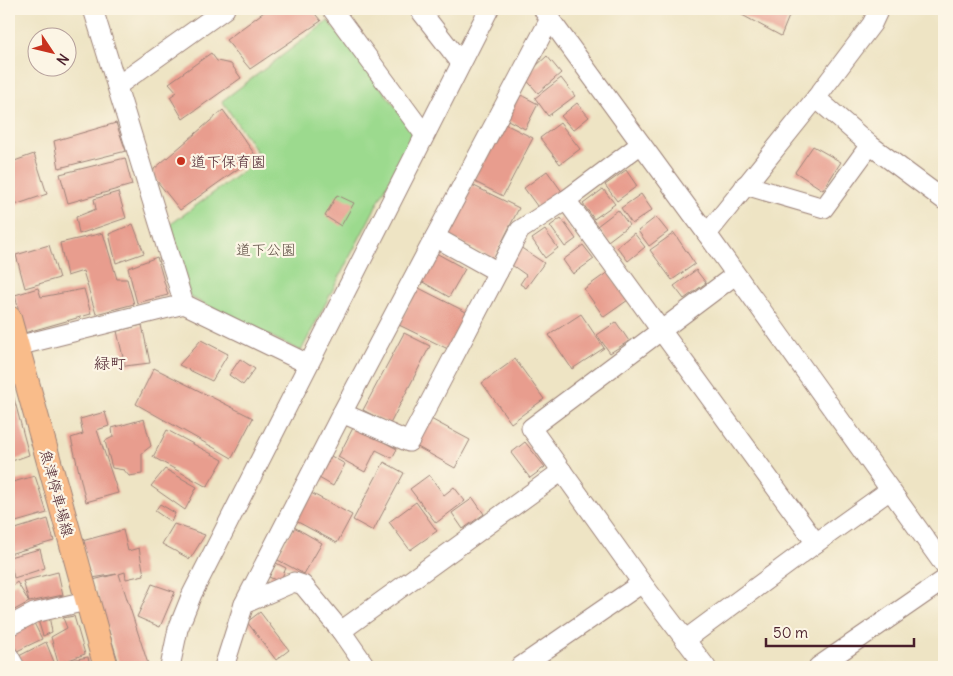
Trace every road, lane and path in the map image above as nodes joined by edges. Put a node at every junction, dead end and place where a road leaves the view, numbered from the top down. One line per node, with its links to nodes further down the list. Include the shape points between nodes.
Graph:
1 (93, 9): 9 (street)
2 (225, 9): 9 (street)
3 (332, 9): 11 (street)
4 (419, 9): 8 (street)
5 (489, 9): 8 (street)
6 (879, 9): 10 (street, via 872,24)
7 (546, 14): 12 (street); 18 (street)
8 (461, 63): 11 (street)
9 (117, 86): 21 (street)
10 (816, 98): 13 (street); 14 (street)
11 (424, 134): 25 (street)
12 (641, 144): 15 (street); 17 (street)
13 (870, 145): 14 (street, via 824,208); 16 (street)
14 (746, 185): 17 (street)
15 (566, 200): 19 (street, via 520,230); 23 (street)
16 (944, 200)
17 (706, 234): 20 (street)
18 (435, 237): 19 (street); 26 (street)
19 (498, 272): 26 (street, via 408,442)
20 (735, 275): 23 (street); 28 (street)
21 (184, 304): 24 (street); 25 (street)
22 (9, 318): 24 (main road, 魚津停車場線)
23 (661, 330): 27 (street, via 531,428); 29 (street)
24 (13, 348): 33 (main road, 魚津停車場線)
25 (308, 364): 41 (street, via 192,594 178,629)
26 (342, 413): 34 (street)
27 (562, 471): 32 (street); 36 (street)
28 (890, 490): 29 (street); 30 (street)
29 (816, 543): 37 (street)
30 (944, 565)
31 (944, 580): 46 (street)
32 (642, 583): 37 (street); 44 (street)
33 (86, 601): 35 (street, via 34,613); 40 (main road, 魚津停車場線)
34 (244, 604): 36 (street, via 294,582 303,585); 42 (street)
35 (9, 626)
36 (341, 631): 43 (street)
37 (686, 640): 45 (street)
38 (9, 656): 39 (street)
39 (16, 667)
40 (106, 667)
41 (170, 667)
42 (224, 667)
43 (366, 667)
44 (520, 667)
45 (706, 667)
46 (818, 667)

